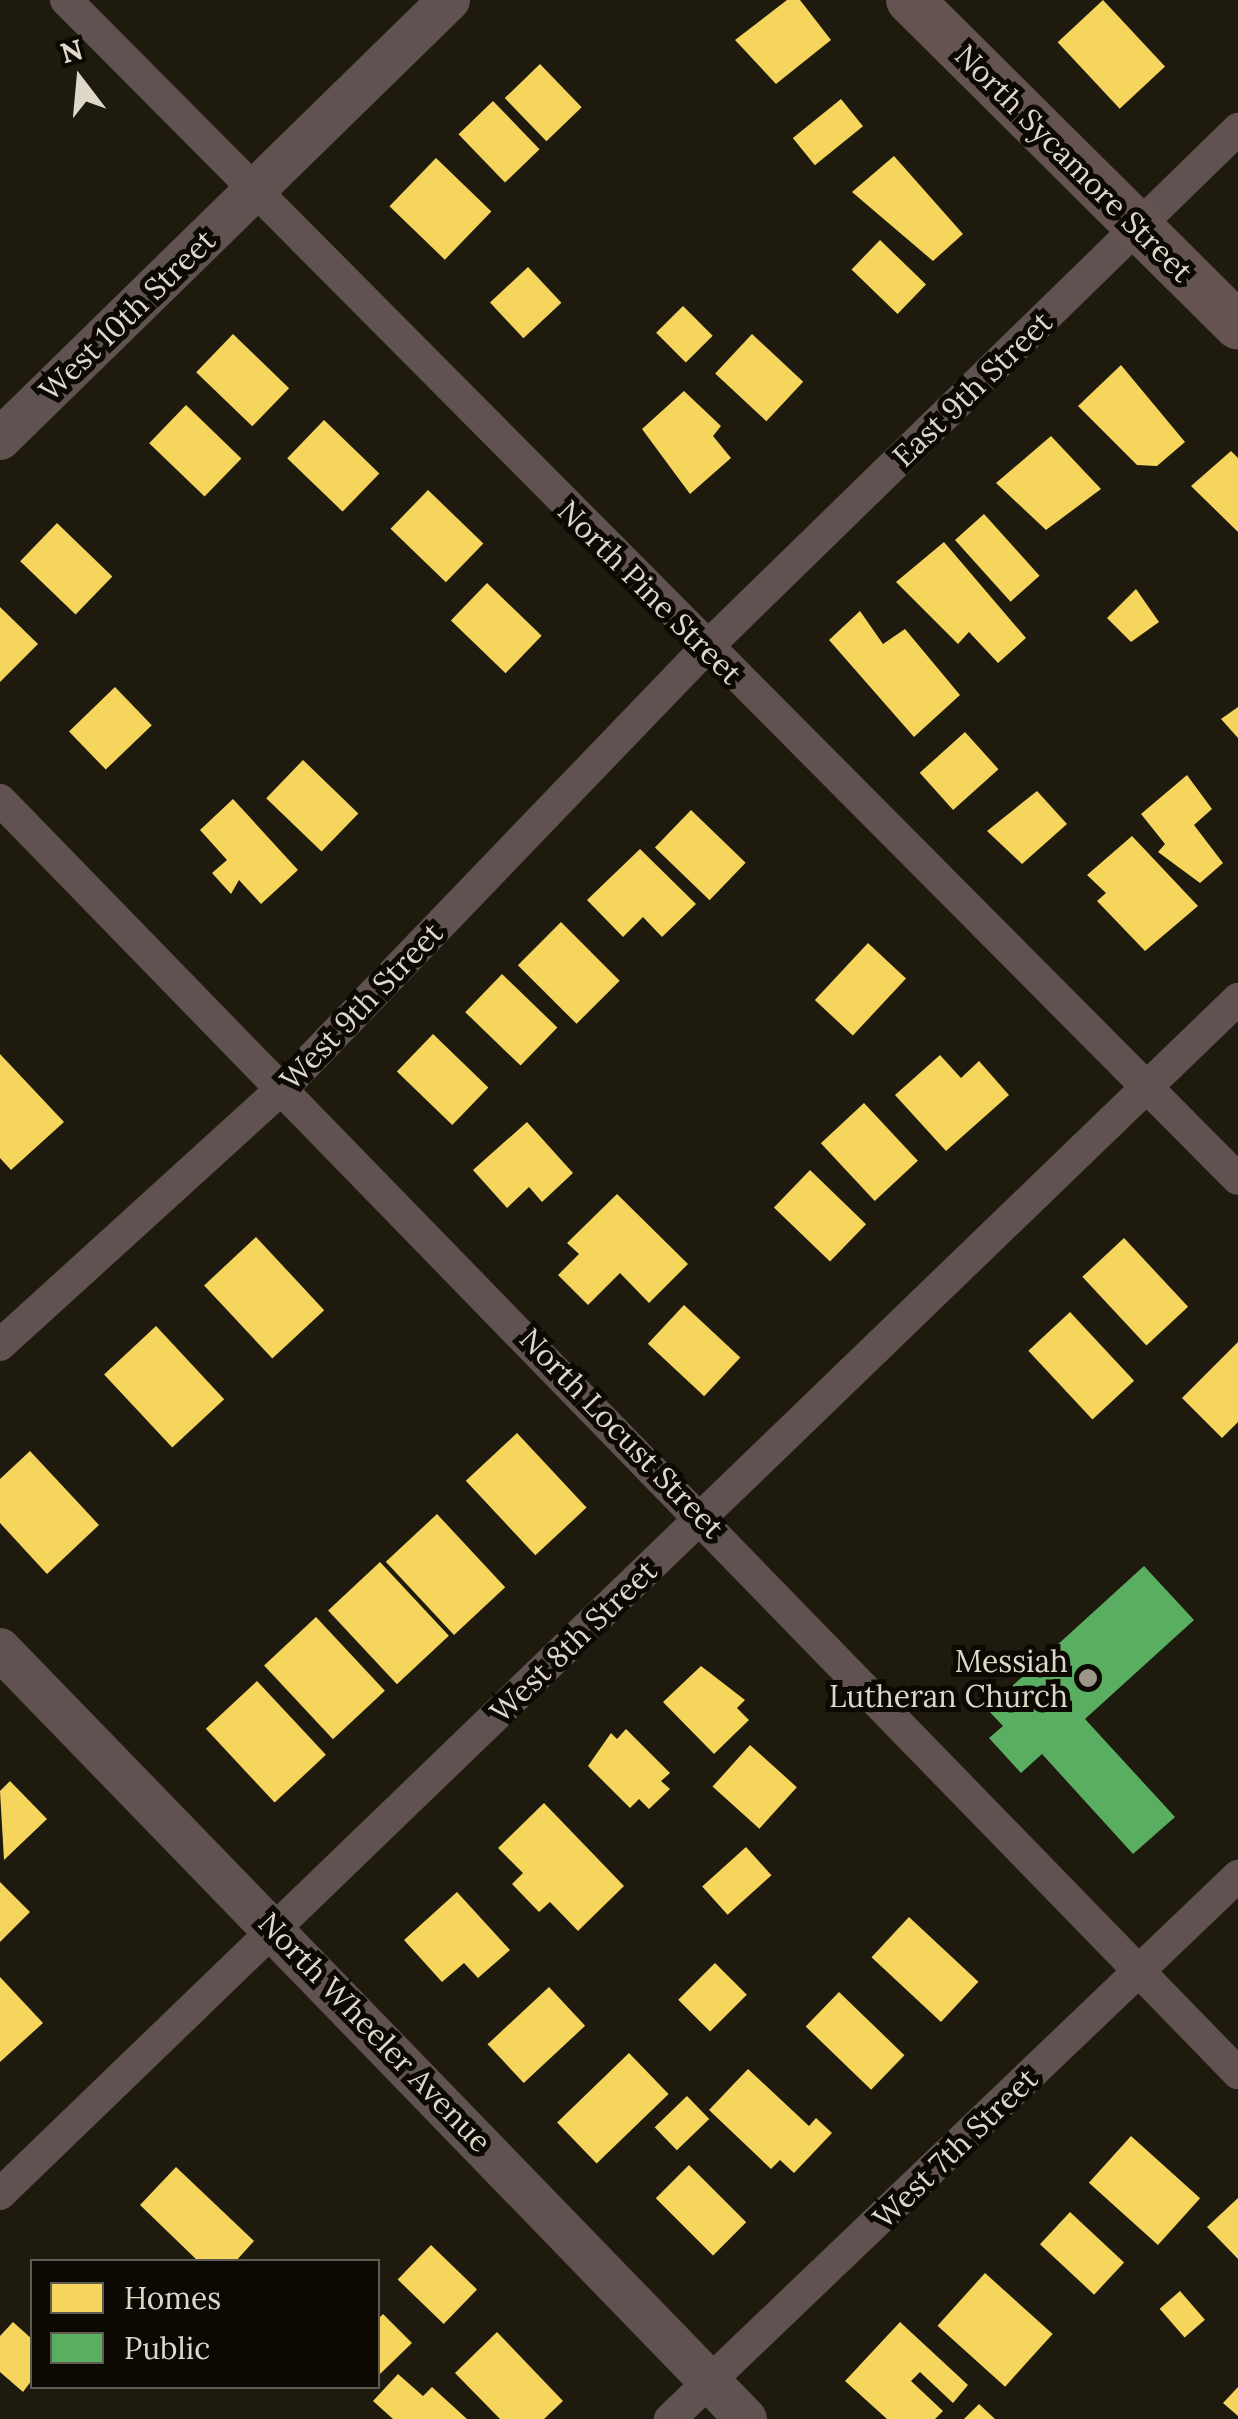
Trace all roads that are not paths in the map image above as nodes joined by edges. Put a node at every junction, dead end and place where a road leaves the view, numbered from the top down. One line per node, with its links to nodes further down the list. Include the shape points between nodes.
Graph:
1 (66, 0): 5 (street, North Pine Street)
2 (449, 0): 5 (street, West 10th Street)
3 (910, 0): 6 (main road, North Sycamore Street)
4 (1238, 129): 6 (street, East 9th Street)
5 (254, 191): 8 (street, West 10th Street); 9 (street, North Pine Street)
6 (1139, 227): 7 (main road, North Sycamore Street); 9 (street, East 9th Street)
7 (1238, 326)
8 (0, 438)
9 (705, 649): 12 (street, West 9th Street); 13 (street, North Pine Street)
10 (0, 800): 12 (street, North Locust Street)
11 (1238, 999): 13 (street, West 8th Street)
12 (285, 1086): 15 (street, West 9th Street); 16 (street, North Locust Street)
13 (1146, 1088): 14 (street, North Pine Street); 16 (street, West 8th Street)
14 (1238, 1179)
15 (0, 1346)
16 (702, 1517): 19 (street, West 8th Street); 20 (street, North Locust Street)
17 (0, 1649): 19 (street, North Wheeler Avenue)
18 (1238, 1876): 20 (street, West 7th Street)
19 (275, 1928): 22 (street, West 8th Street); 23 (street, North Wheeler Avenue)
20 (1139, 1974): 21 (street, North Locust Street); 23 (street, West 7th Street)
21 (1238, 2073)
22 (0, 2194)
23 (710, 2381): 24 (street, West 7th Street); 25 (street, North Wheeler Avenue)
24 (670, 2419)
25 (746, 2419)

